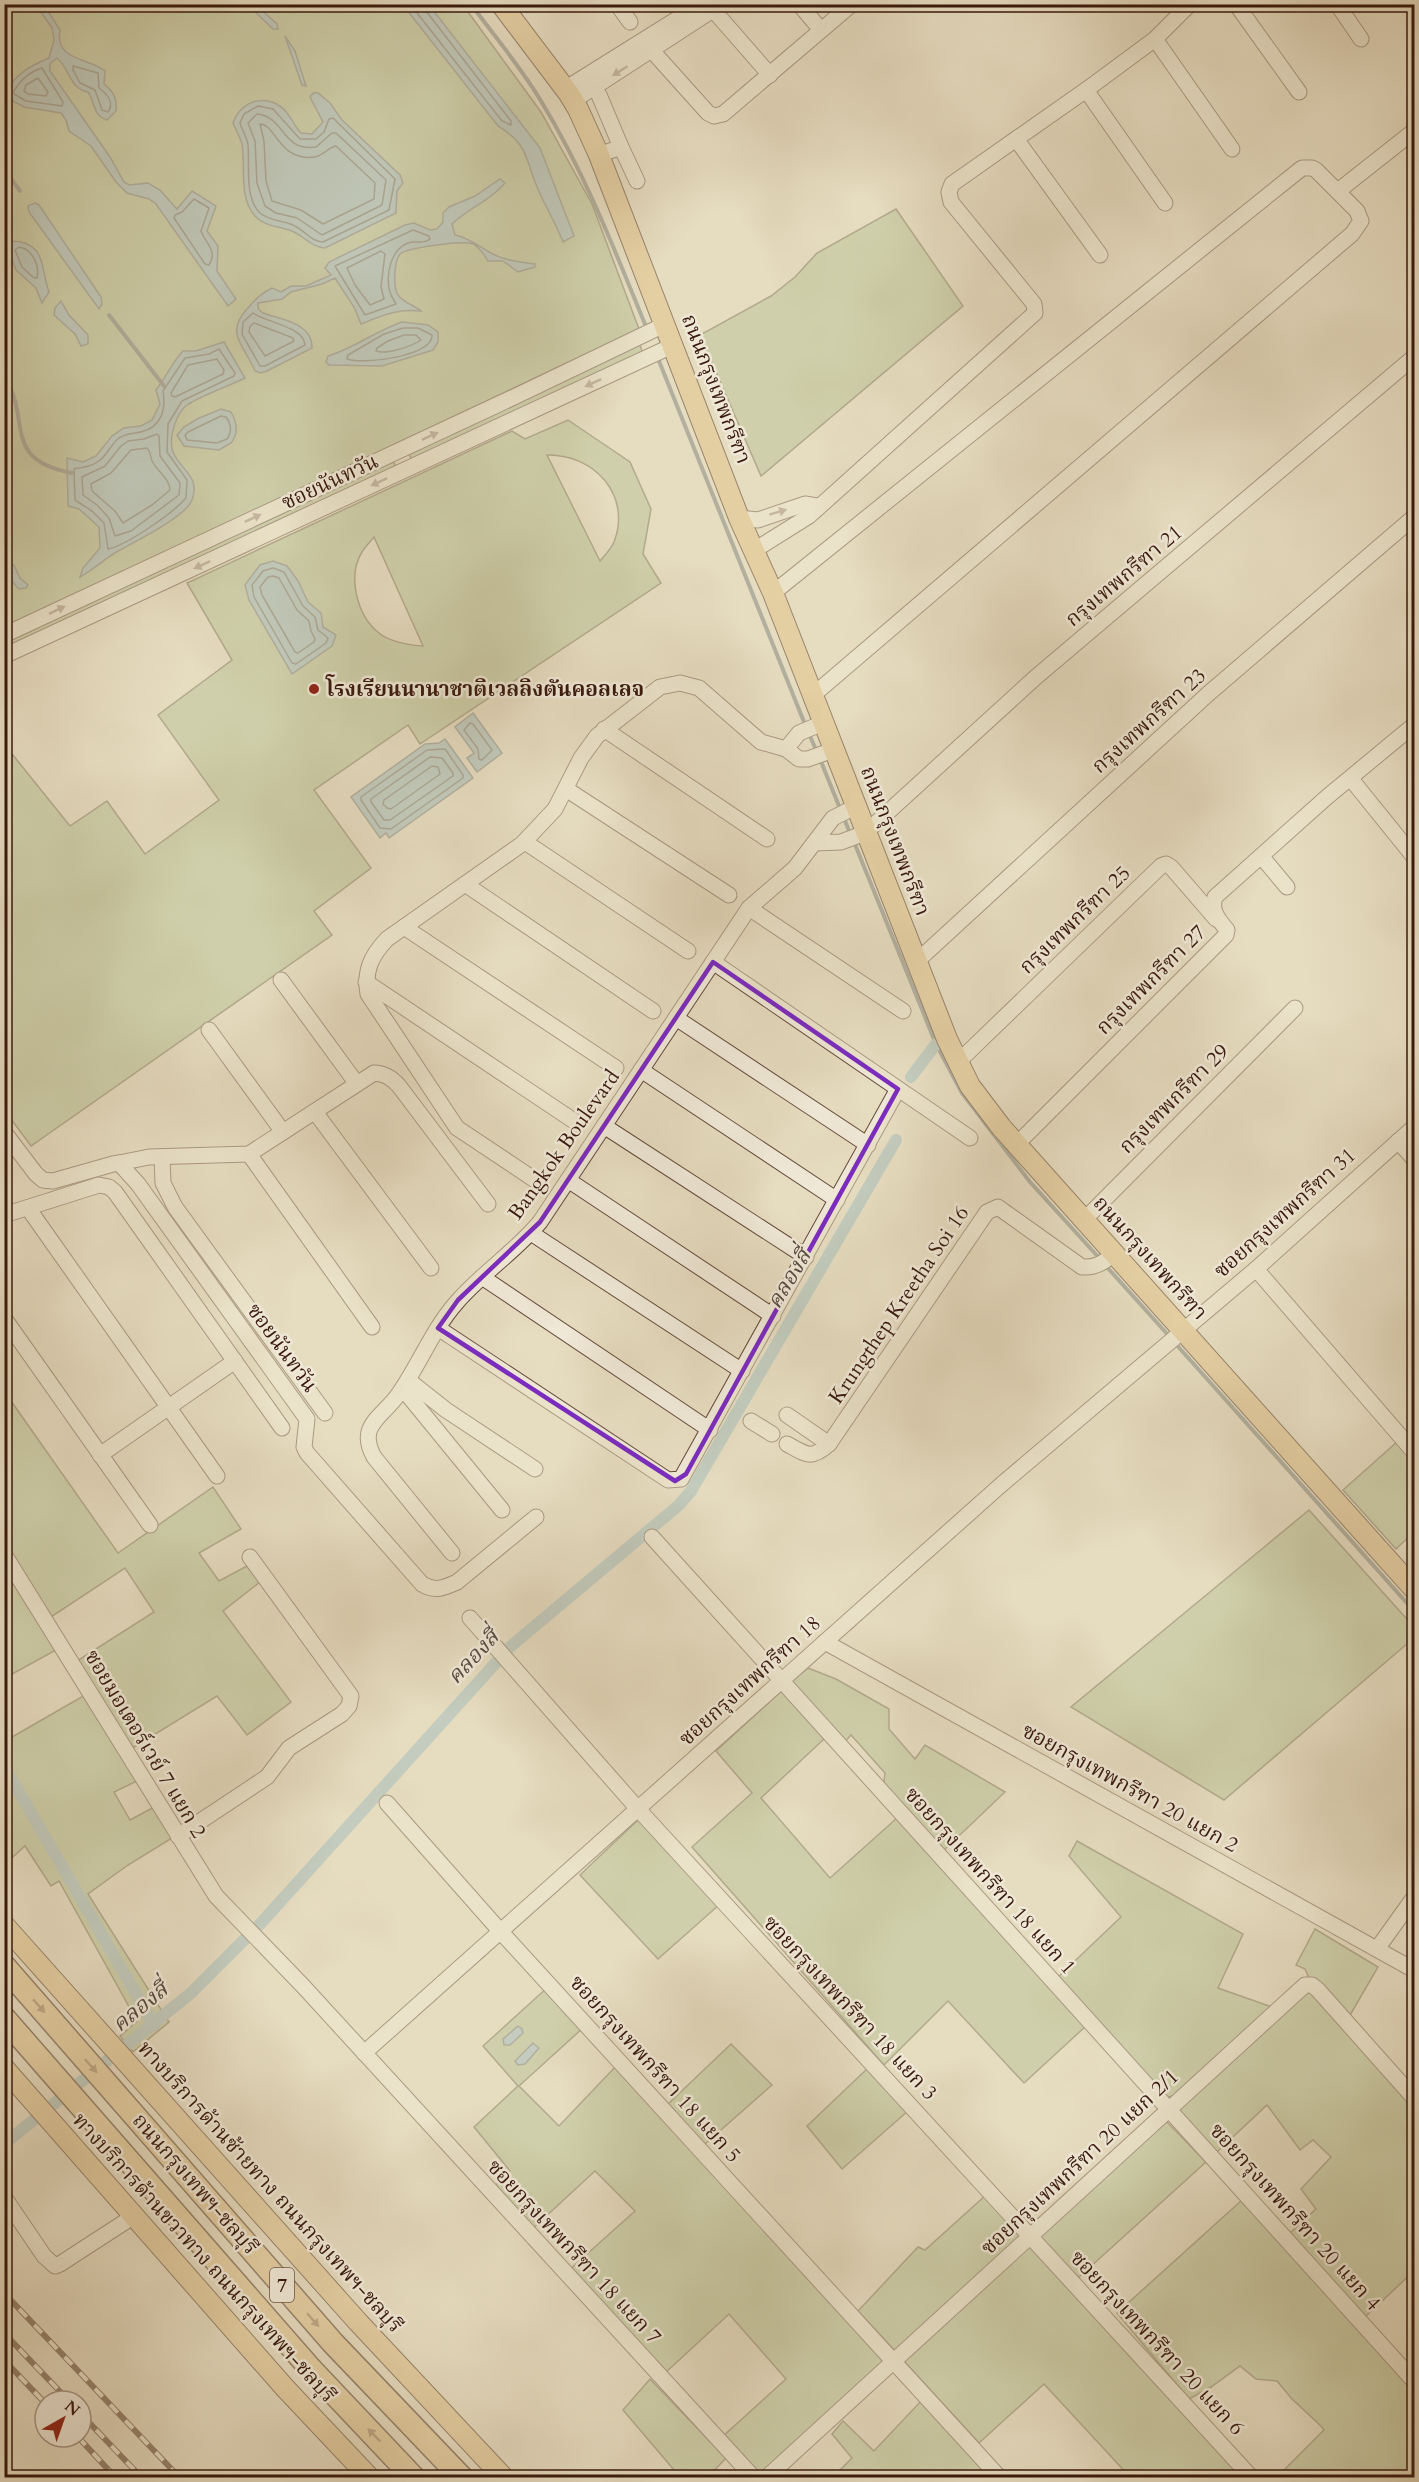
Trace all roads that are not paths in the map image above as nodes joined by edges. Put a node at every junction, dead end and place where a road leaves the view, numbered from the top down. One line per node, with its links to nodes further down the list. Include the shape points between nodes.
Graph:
1 (617, 4): 10 (street)
2 (701, 4): 18 (street)
3 (799, 4): 11 (street)
4 (852, 4): 11 (street)
5 (1190, 4): 12 (street)
6 (1236, 4): 17 (street)
7 (1337, 4): 13 (street)
8 (502, 5): 18 (main road, ถนนกรุงเทพกรีฑา)
9 (718, 8): 15 (street); 18 (street, one-way to 18)
10 (630, 22)
11 (821, 30): 15 (street)
12 (1155, 39): 16 (street); 23 (street)
13 (1361, 39)
14 (655, 54): 15 (street, via 714,116 723,114)
15 (770, 75)
16 (1086, 90): 21 (street); 27 (street)
17 (1299, 92)
18 (569, 95): 24 (main road, ถนนกรุงเทพกรีฑา)
19 (598, 95): 22 (street)
20 (1414, 131): 26 (street)
21 (1016, 139): 28 (street); 34 (street, via 952,184 949,196 1034,304 1035,313)
22 (621, 147): 24 (street); 25 (street)
23 (1232, 149)
24 (599, 155): 29 (main road, ถนนกรุงเทพกรีฑา)
25 (637, 182)
26 (1338, 191): 38 (street, via 1312,168 1302,168); 41 (street, via 1360,216 1352,234)
27 (1165, 204)
28 (1100, 255)
29 (653, 330): 30 (main road, ถนนกรุงเทพกรีฑา); 32 (street, ซอยนันทวัน, one-way to 29)
30 (668, 348): 33 (street, ซอยนันทวัน, one-way to 33); 36 (main road, ถนนกรุงเทพกรีฑา)
31 (1414, 357): 50 (street, กรุงเทพกรีฑา 21, via 1036,677)
32 (397, 451): 33 (street); 39 (street, ซอยนันทวัน, one-way to 32)
33 (407, 469): 40 (street, ซอยนันทวัน, one-way to 40)
34 (817, 506): 36 (street, one-way to 34, via 758,520 805,504); 37 (street, via 808,516)
35 (1414, 517): 64 (street, กรุงเทพกรีฑา 23, via 1208,694)
36 (739, 518): 37 (main road, ถนนกรุงเทพกรีฑา)
37 (753, 551): 38 (main road, ถนนกรุงเทพกรีฑา)
38 (773, 594): 41 (main road, ถนนกรุงเทพกรีฑา)
39 (4, 635)
40 (4, 656)
41 (812, 696): 42 (main road, ถนนกรุงเทพกรีฑา)
42 (818, 725): 45 (street, via 799,734); 46 (main road, ถนนกรุงเทพกรีฑา)
43 (1414, 725): 47 (street, กรุงเทพกรีฑา 27)
44 (604, 729): 45 (street, via 660,687 680,683 699,688 761,742); 48 (street, via 581,758); 51 (street)
45 (786, 749): 46 (street, via 799,759)
46 (828, 751): 49 (main road, ถนนกรุงเทพกรีฑา)
47 (1351, 779): 54 (street, กรุงเทพกรีฑา 27); 55 (street)
48 (566, 789): 52 (street, via 555,809); 58 (street)
49 (845, 811): 50 (main road, ถนนกรุงเทพกรีฑา); 53 (street, Bangkok Boulevard)
50 (854, 837): 53 (street); 64 (main road, ถนนกรุงเทพกรีฑา)
51 (767, 839)
52 (525, 842): 56 (street); 62 (street)
53 (815, 843): 59 (street, Bangkok Boulevard, via 795,868)
54 (1261, 856): 57 (street); 60 (street, กรุงเทพกรีฑา 27, via 1214,898)
55 (1414, 857)
56 (465, 884): 61 (street); 68 (street)
57 (1287, 887)
58 (729, 895)
59 (749, 908): 63 (street, Bangkok Boulevard); 69 (street)
60 (1218, 921): 72 (street, กรุงเทพกรีฑา 25, via 1171,867 1164,865); 86 (street, กรุงเทพกรีฑา 27, via 1226,935)
61 (404, 927): 66 (street, via 377,949); 73 (street)
62 (688, 951)
63 (713, 962): 70 (street, Bangkok Boulevard); 76 (street)
64 (916, 962): 72 (main road, ถนนกรุงเทพกรีฑา)
65 (281, 980): 75 (street)
66 (366, 982): 78 (street); 92 (street, via 380,1014 457,1128)
67 (1295, 1008): 97 (street, กรุงเทพกรีฑา 29)
68 (653, 1011)
69 (903, 1011)
70 (676, 1018): 74 (street, Bangkok Boulevard); 85 (street)
71 (209, 1030): 82 (street)
72 (958, 1062): 86 (main road, ถนนกรุงเทพกรีฑา, via 985,1109)
73 (616, 1068)
74 (641, 1070): 79 (street, Bangkok Boulevard); 93 (street)
75 (357, 1084): 77 (street); 94 (street, via 374,1073 392,1078)
76 (898, 1089): 83 (street); 85 (street)
77 (315, 1112): 82 (street); 101 (street)
78 (577, 1124)
79 (604, 1126): 91 (street, Bangkok Boulevard); 99 (street)
80 (1414, 1126): 84 (street, ซอยกรุงเทพกรีฑา 31)
81 (4, 1132): 90 (street, via 43,1180 53,1181)
82 (283, 1132): 87 (street)
83 (970, 1138)
84 (1398, 1141): 89 (street); 102 (street, ซอยกรุงเทพกรีฑา 31)
85 (868, 1145): 93 (street)
86 (1016, 1145): 97 (main road, ถนนกรุงเทพกรีฑา)
87 (249, 1154): 88 (street); 106 (street)
88 (162, 1157): 90 (street); 113 (street, via 163,1183 175,1207)
89 (1414, 1159)
90 (119, 1163): 126 (street, ซอยนันทวัน, via 307,1419 307,1453 422,1584 442,1589 457,1582)
91 (568, 1180): 98 (street, Bangkok Boulevard); 104 (street)
92 (538, 1182)
93 (837, 1200): 99 (street)
94 (488, 1204)
95 (28, 1208): 96 (street); 109 (street, via 99,1185 109,1187); 112 (street)
96 (4, 1215)
97 (1084, 1220): 100 (main road, ถนนกรุงเทพกรีฑา)
98 (531, 1233): 103 (street, Bangkok Boulevard); 110 (street)
99 (806, 1257): 104 (street)
100 (1106, 1260): 108 (main road, ถนนกรุงเทพกรีฑา); 120 (street, Krungthep Kreetha Soi 16, via 1091,1268 1082,1267 998,1207 987,1212)
101 (431, 1268)
102 (1256, 1269): 108 (street, ซอยกรุงเทพกรีฑา 31); 121 (street)
103 (482, 1277): 107 (street, Bangkok Boulevard, via 458,1300); 117 (street)
104 (773, 1316): 110 (street)
105 (4, 1318): 122 (street)
106 (372, 1327)
107 (438, 1328): 111 (street, Bangkok Boulevard); 117 (street, via 668,1480 681,1479 686,1474)
108 (1175, 1337): 132 (main road, ถนนกรุงเทพกรีฑา); 134 (street, ซอยกรุงเทพกรีฑา 18)
109 (235, 1361): 112 (street); 116 (street)
110 (742, 1371): 117 (street)
111 (405, 1384): 123 (street); 125 (street); 129 (street, Bangkok Boulevard, via 372,1425 366,1435 367,1445)
112 (168, 1407): 122 (street); 124 (street)
113 (325, 1413)
114 (787, 1415): 120 (street)
115 (751, 1420): 118 (street)
116 (282, 1428)
117 (710, 1430)
118 (772, 1434)
119 (787, 1444): 120 (street, via 813,1455)
120 (830, 1444)
121 (1414, 1452)
122 (100, 1455): 127 (street)
123 (535, 1469)
124 (217, 1476)
125 (502, 1510)
126 (536, 1517)
127 (150, 1525)
128 (652, 1537): 135 (street, ซอยกรุงเทพกรีฑา 18 แยก 1)
129 (452, 1553)
130 (5, 1556): 138 (street, ซอยมอเตอร์เวย์ 7 แยก 2)
131 (250, 1557): 138 (street, via 351,1701 342,1714 289,1748 267,1777)
132 (1414, 1589)
133 (470, 1618): 137 (street, ซอยกรุงเทพกรีฑา 18 แยก 3)
134 (825, 1642): 135 (street, ซอยกรุงเทพกรีฑา 18); 143 (street, ซอยกรุงเทพกรีฑา 20 แยก 2)
135 (781, 1682): 137 (street, ซอยกรุงเทพกรีฑา 18); 150 (street, ซอยกรุงเทพกรีฑา 18 แยก 1)
136 (387, 1803): 141 (street, ซอยกรุงเทพกรีฑา 18 แยก 5)
137 (638, 1809): 141 (street, ซอยกรุงเทพกรีฑา 18); 153 (street, ซอยกรุงเทพกรีฑา 18 แยก 3)
138 (178, 1836): 142 (street, ซอยมอเตอร์เวย์ 7 แยก 2, via 216,1896)
139 (1412, 1900): 143 (street)
140 (4, 1925): 159 (main road, ทางบริการด้านซ้ายทาง ถนนกรุงเทพฯ-ชลบุรี, via 358,2322)
141 (501, 1932): 147 (street, ซอยกรุงเทพกรีฑา 18); 154 (street, ซอยกรุงเทพกรีฑา 18 แยก 5)
142 (261, 1944): 147 (street, ซอยกรุงเทพกรีฑา 18 แยก 7)
143 (1377, 1949): 145 (street, ซอยกรุงเทพกรีฑา 20 แยก 2)
144 (4, 1966): 158 (highway, ถนนกรุงเทพฯ-ชลบุรี / 7, one-way to 158, via 333,2343)
145 (1414, 1970)
146 (4, 2018): 157 (highway, ถนนกรุงเทพฯ-ชลบุรี / 7, one-way to 146, via 309,2367)
147 (364, 2053): 160 (street, ซอยกรุงเทพกรีฑา 18 แยก 7)
148 (4, 2068): 152 (main road, ทางบริการด้านขวาทาง ถนนกรุงเทพฯ-ชลบุรี)
149 (1414, 2098): 150 (street, ซอยกรุงเทพกรีฑา 20 แยก 2/1, via 1312,1985 1305,1985)
150 (1168, 2109): 153 (street, ซอยกรุงเทพกรีฑา 20 แยก 2/1); 155 (street, ซอยกรุงเทพกรีฑา 20 แยก 4)
151 (4, 2197): 152 (street, via 54,2266)
152 (134, 2216): 156 (main road, ทางบริการด้านขวาทาง ถนนกรุงเทพฯ-ชลบุรี)
153 (1031, 2236): 154 (street, ซอยกรุงเทพกรีฑา 20 แยก 2/1); 163 (street, ซอยกรุงเทพกรีฑา 20 แยก 6)
154 (894, 2361): 161 (street, ซอยกรุงเทพกรีฑา 20 แยก 2/1); 162 (street, ซอยกรุงเทพกรีฑา 18 แยก 5)
155 (1414, 2380)
156 (370, 2478)
157 (414, 2478)
158 (462, 2478)
159 (504, 2478)
160 (754, 2478)
161 (766, 2478)
162 (1000, 2478)
163 (1252, 2478)

